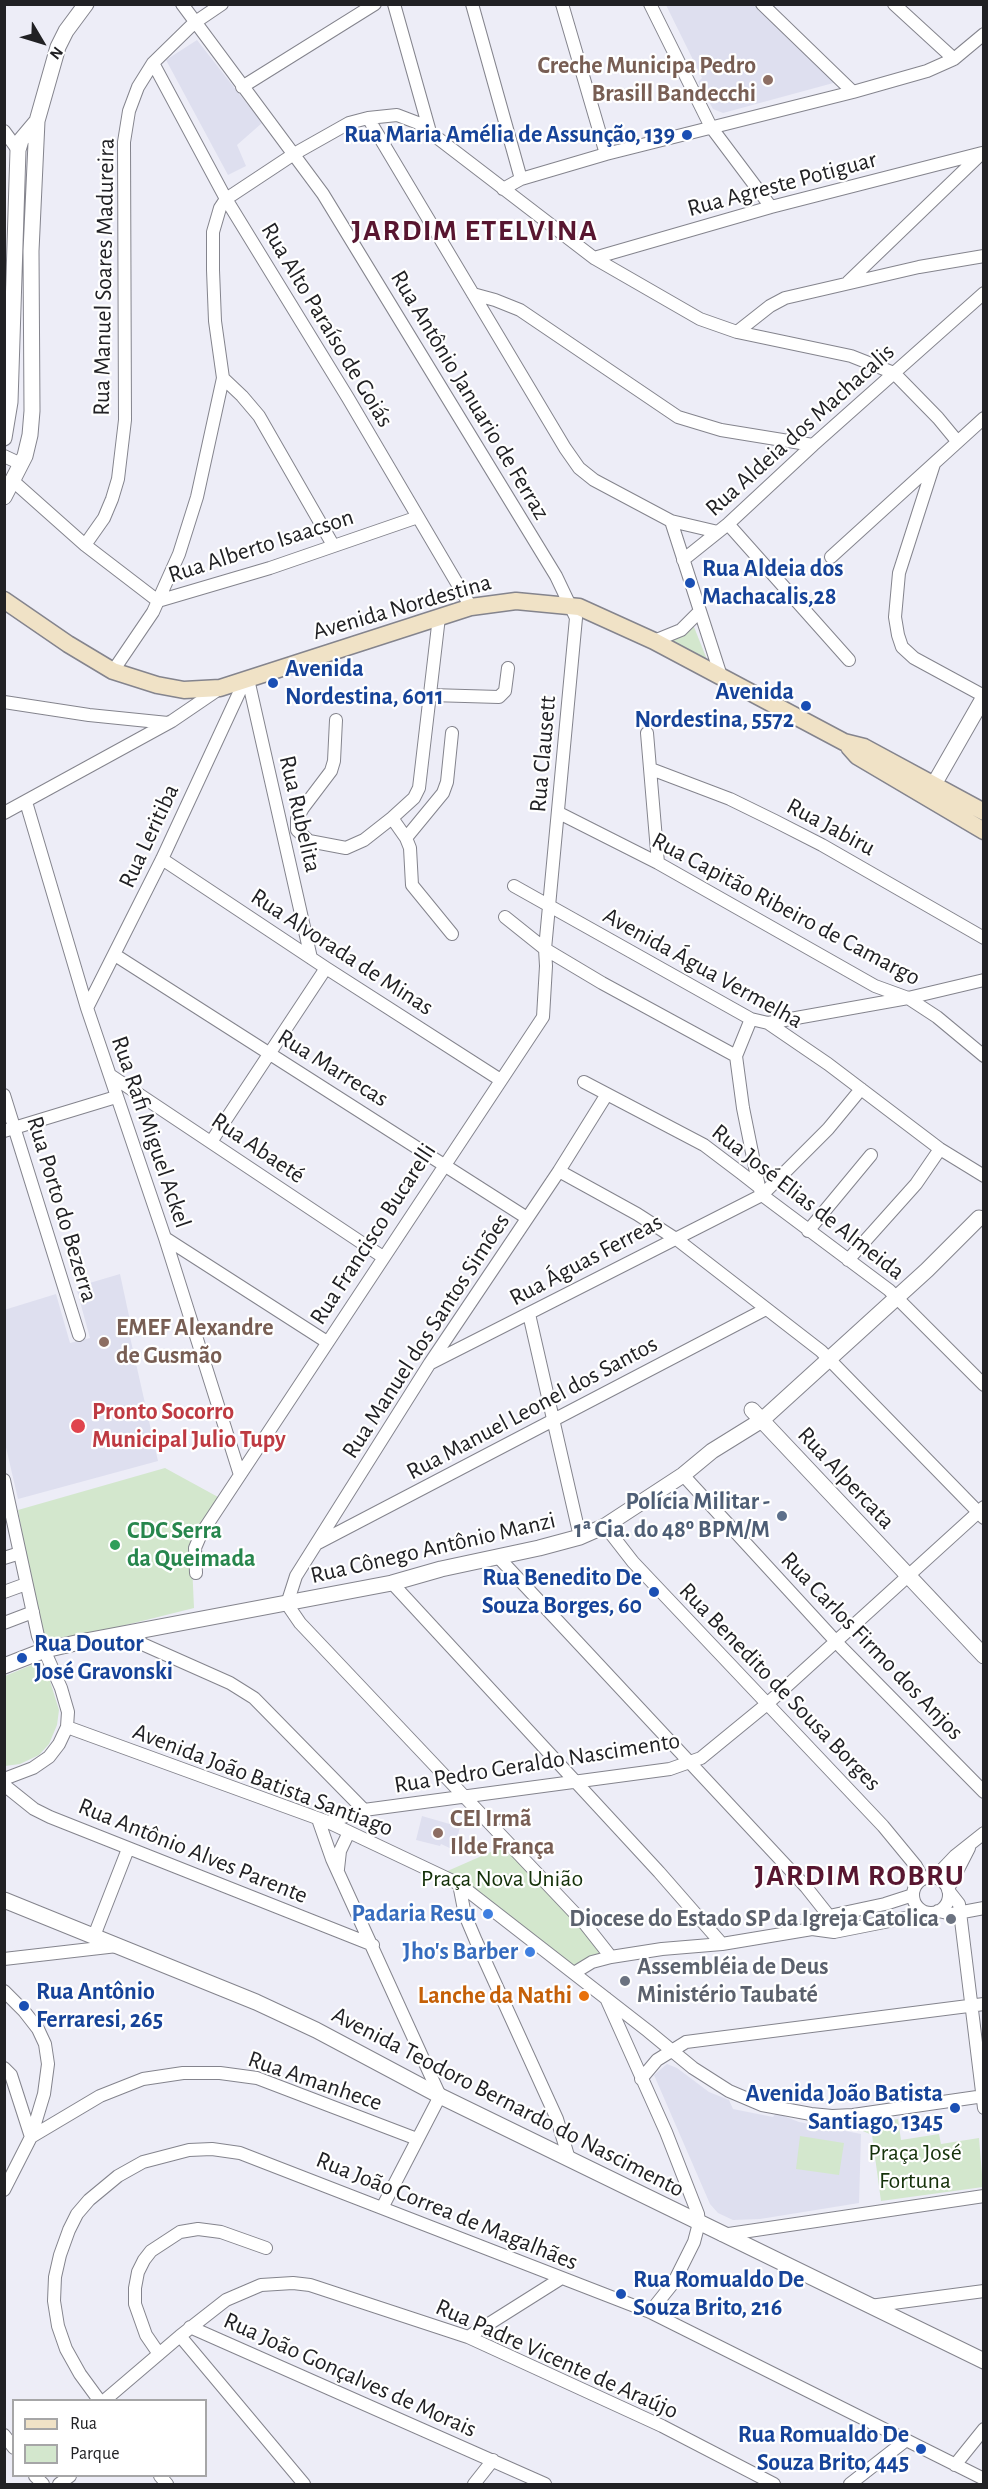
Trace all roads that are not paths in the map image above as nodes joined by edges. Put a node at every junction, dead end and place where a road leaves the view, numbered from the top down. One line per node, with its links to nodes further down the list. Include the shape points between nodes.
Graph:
1 (86, 4): 18 (street, via 58,47)
2 (182, 4): 11 (street, Rua Antônio Januario de Ferraz)
3 (222, 4): 11 (street, Rua Manuel Soares Madureira)
4 (375, 4): 15 (street)
5 (394, 4): 21 (street)
6 (472, 4): 26 (street)
7 (562, 4): 25 (street)
8 (650, 4): 19 (street)
9 (762, 4): 16 (street)
10 (894, 4): 13 (street)
11 (194, 23): 14 (street, Rua Manuel Soares Madureira); 15 (street, Rua Antônio Januario de Ferraz)
12 (984, 34): 13 (street)
13 (954, 59): 16 (street, via 927,71)
14 (153, 63): 28 (street, Rua Alto Paraíso de Goiás); 53 (street, Rua Manuel Soares Madureira, via 129,111 124,142 125,420 118,479 104,518)
15 (242, 87): 24 (street, Rua Antônio Januario de Ferraz)
16 (853, 92): 19 (street)
17 (368, 118): 21 (street, via 397,115); 24 (street, via 349,123); 36 (street)
18 (37, 121): 22 (street); 45 (street, via 31,251 32,411)
19 (711, 128): 25 (street); 30 (street)
20 (4, 131): 22 (street)
21 (430, 132): 27 (street)
22 (18, 150): 29 (street)
23 (983, 152): 30 (street, Rua Agreste Potiguar); 34 (street)
24 (294, 154): 28 (street); 59 (street, Rua Antônio Januario de Ferraz, via 323,194)
25 (606, 154): 26 (street)
26 (521, 179): 27 (street)
27 (503, 189): 32 (street)
28 (226, 200): 39 (street, via 213,232 215,321); 49 (street, Rua Alto Paraíso de Goiás)
29 (10, 202): 33 (street)
30 (771, 207): 32 (street, Rua Agreste Potiguar)
31 (984, 256): 34 (street)
32 (594, 258): 37 (street, via 700,319)
33 (8, 271): 41 (street, via 10,402)
34 (848, 283): 37 (street, via 785,298)
35 (984, 293): 38 (street, Rua Aldeia dos Machacalis)
36 (473, 294): 43 (street, via 529,315 678,417 721,430); 50 (street, via 579,468)
37 (737, 332): 38 (street, via 851,356)
38 (894, 373): 42 (street); 43 (street, Rua Aldeia dos Machacalis)
39 (223, 378): 54 (street, via 259,416); 58 (street, via 197,497 179,554)
40 (984, 418): 42 (street)
41 (4, 438)
42 (957, 441): 46 (street)
43 (813, 444): 51 (street, Rua Aldeia dos Machacalis)
44 (4, 456): 45 (street)
45 (21, 464): 47 (street)
46 (934, 464): 55 (street); 72 (street, via 899,573 895,617 898,635 902,647 914,658)
47 (13, 482): 48 (street); 53 (street, Rua Alberto Isaacson)
48 (4, 497)
49 (418, 516): 54 (street, Rua Alberto Isaacson); 60 (street, Rua Alto Paraíso de Goiás)
50 (670, 521): 52 (street); 56 (street)
51 (728, 524): 52 (street, Rua Aldeia dos Machacalis); 64 (street)
52 (718, 532): 56 (street, Rua Aldeia dos Machacalis)
53 (85, 545): 58 (street, Rua Alberto Isaacson)
54 (333, 545): 58 (street, Rua Alberto Isaacson)
55 (831, 557)
56 (683, 560): 61 (street)
57 (4, 600): 66 (main road, Avenida Nordestina)
58 (158, 601): 66 (street)
59 (572, 606): 60 (main road, Avenida Nordestina, via 516,601); 63 (main road, Avenida Nordestina); 83 (street, Rua Clausett, via 576,618)
60 (471, 607): 62 (main road, Avenida Nordestina)
61 (699, 612): 63 (street, via 681,630); 67 (street)
62 (439, 617): 68 (main road, Avenida Nordestina); 71 (street)
63 (654, 641): 67 (main road, Avenida Nordestina)
64 (849, 660)
65 (508, 668): 71 (street, via 505,691 499,697)
66 (113, 671): 70 (main road, Avenida Nordestina)
67 (721, 676): 79 (main road, Avenida Nordestina, via 844,742 857,756)
68 (246, 680): 69 (main road, Avenida Nordestina); 87 (street, Rua Leritiba); 96 (street, Rua Rubelita)
69 (220, 688): 70 (main road, Avenida Nordestina); 75 (street)
70 (184, 690): 75 (street, via 182,706)
71 (431, 695): 84 (street, via 418,788 414,798)
72 (984, 696): 79 (street)
73 (4, 702): 75 (street)
74 (336, 720): 84 (street, via 331,771 297,819 299,834 309,842 346,848)
75 (170, 722): 80 (street)
76 (452, 733): 86 (street, via 443,793)
77 (647, 733): 78 (street)
78 (651, 769): 88 (street); 93 (street, Rua Jabiru, via 730,799 803,835)
79 (931, 790): 81 (main road, Avenida Nordestina); 85 (main road, Avenida Nordestina)
80 (26, 802): 82 (street); 100 (street, Rua Rafi Miguel Ackel)
81 (984, 812)
82 (4, 813)
83 (559, 813): 88 (street, Rua Capitão Ribeiro de Camargo); 90 (street, Rua Clausett)
84 (392, 819): 86 (street)
85 (984, 831)
86 (406, 838): 92 (street, via 412,885)
87 (162, 859): 95 (street, Rua Leritiba); 96 (street, Rua Alvorada de Minas)
88 (658, 863): 99 (street, Rua Capitão Ribeiro de Camargo, via 875,986)
89 (514, 886): 90 (street, Avenida Água Vermelha)
90 (549, 906): 94 (street, Rua Francisco Bucarelli); 101 (street, Avenida Água Vermelha)
91 (505, 917): 94 (street)
92 (452, 934)
93 (984, 938)
94 (545, 949): 104 (street); 107 (street, Rua Francisco Bucarelli, via 543,1017)
95 (116, 955): 100 (street, Rua Leritiba); 103 (street, Rua Marrecas)
96 (311, 958): 97 (street, Rua Alvorada de Minas)
97 (326, 968): 103 (street); 107 (street, Rua Alvorada de Minas)
98 (984, 980): 99 (street)
99 (908, 998): 102 (street); 105 (street, Rua Capitão Ribeiro de Camargo)
100 (87, 1008): 106 (street, Rua Rafi Miguel Ackel)
101 (751, 1019): 102 (street, Avenida Água Vermelha); 104 (street)
102 (768, 1023): 109 (street, Avenida Água Vermelha)
103 (268, 1053): 114 (street); 117 (street, Rua Marrecas)
104 (736, 1056): 120 (street)
105 (984, 1056)
106 (110, 1075): 112 (street, Rua Rafi Miguel Ackel); 114 (street, Rua Abaeté)
107 (499, 1079): 117 (street, Rua Francisco Bucarelli)
108 (584, 1082): 110 (street, Rua José Elias de Almeida)
109 (861, 1089): 115 (street, Avenida Água Vermelha); 120 (street, Rua Águas Ferreas, via 828,1129)
110 (607, 1094): 118 (street, Rua Manuel dos Santos Simões); 120 (street, Rua José Elias de Almeida, via 704,1145)
111 (4, 1095): 113 (street, Rua Porto do Bezerra)
112 (116, 1097): 113 (street); 124 (street, Rua Rafi Miguel Ackel)
113 (10, 1129): 131 (street, Rua Porto do Bezerra)
114 (211, 1142): 126 (street, Rua Abaeté)
115 (940, 1149): 119 (street, Avenida Água Vermelha); 127 (street, via 916,1184)
116 (871, 1155): 123 (street)
117 (445, 1164): 121 (street, Rua Marrecas); 126 (street, Rua Francisco Bucarelli)
118 (559, 1171): 121 (street, Rua Manuel dos Santos Simões); 125 (street)
119 (984, 1176)
120 (760, 1191): 123 (street, Rua José Elias de Almeida); 125 (street, Rua Águas Ferreas)
121 (527, 1218): 134 (street, Rua Manuel dos Santos Simões)
122 (982, 1218): 128 (street, Rua Cônego Antônio Manzi, via 950,1236 907,1276)
123 (808, 1231): 127 (street, Rua José Elias de Almeida)
124 (165, 1238): 132 (street); 138 (street, Rua Rafi Miguel Ackel)
125 (674, 1238): 129 (street); 130 (street, Rua Águas Ferreas)
126 (383, 1257): 132 (street, Rua Francisco Bucarelli)
127 (848, 1260): 128 (street, Rua José Elias de Almeida)
128 (896, 1296): 133 (street, Rua Cônego Antônio Manzi); 135 (street, Rua José Elias de Almeida)
129 (766, 1309): 133 (street); 137 (street, Rua Manuel Leonel dos Santos)
130 (529, 1314): 134 (street, Rua Águas Ferreas); 137 (street)
131 (79, 1335)
132 (327, 1342): 138 (street, Rua Francisco Bucarelli)
133 (830, 1359): 136 (street, Rua Cônego Antônio Manzi); 141 (street)
134 (430, 1364): 145 (street, Rua Manuel dos Santos Simões)
135 (984, 1385)
136 (757, 1415): 139 (street, Rua Cônego Antônio Manzi); 150 (street, Rua Alpercata)
137 (554, 1421): 144 (street); 145 (street, Rua Manuel Leonel dos Santos)
138 (240, 1475): 149 (street, Rua Francisco Bucarelli, via 197,1541)
139 (683, 1475): 143 (street, Rua Cônego Antônio Manzi); 158 (street, Rua Carlos Firmo dos Anjos)
140 (5, 1486): 142 (street)
141 (982, 1512): 150 (street, Rua Pedro Geraldo Nascimento)
142 (9, 1524): 146 (street)
143 (605, 1526): 144 (street, Rua Cônego Antônio Manzi); 162 (street, Rua Benedito de Sousa Borges, via 633,1562)
144 (580, 1537): 148 (street, Rua Cônego Antônio Manzi)
145 (317, 1544): 154 (street, Rua Manuel dos Santos Simões, via 296,1576)
146 (20, 1553): 147 (street); 152 (street)
147 (4, 1558)
148 (499, 1558): 151 (street, Rua Cônego Antônio Manzi); 164 (street)
149 (196, 1573)
150 (907, 1576): 158 (street, Rua Pedro Geraldo Nascimento); 160 (street, Rua Alpercata)
151 (392, 1583): 154 (street, Rua Cônego Antônio Manzi); 166 (street)
152 (26, 1584): 153 (street); 155 (street)
153 (4, 1592)
154 (287, 1604): 157 (street, Rua Cônego Antônio Manzi); 169 (street, via 300,1623)
155 (33, 1612): 156 (street); 159 (street)
156 (4, 1623)
157 (122, 1635): 159 (street, Rua Cônego Antônio Manzi); 170 (street, via 230,1683 254,1698)
158 (836, 1641): 162 (street, Rua Pedro Geraldo Nascimento); 168 (street, Rua Carlos Firmo dos Anjos)
159 (45, 1650): 161 (street); 163 (street, via 62,1688)
160 (984, 1656)
161 (4, 1666)
162 (767, 1704): 164 (street, Rua Pedro Geraldo Nascimento, via 701,1758); 177 (street, Rua Benedito de Sousa Borges)
163 (67, 1726): 165 (street, via 49,1757); 171 (street, Avenida João Batista Santiago)
164 (690, 1762): 166 (street, Rua Pedro Geraldo Nascimento, via 670,1769); 185 (street)
165 (4, 1779)
166 (574, 1781): 169 (street, Rua Pedro Geraldo Nascimento); 189 (street)
167 (4, 1785): 175 (street, Rua Antônio Alves Parente, via 42,1813)
168 (984, 1792)
169 (463, 1797): 170 (street, Rua Pedro Geraldo Nascimento); 192 (street, via 574,1912)
170 (364, 1810): 171 (street, Rua Pedro Geraldo Nascimento)
171 (323, 1821): 172 (street, Avenida João Batista Santiago); 176 (street, via 326,1845)
172 (349, 1832): 176 (street, via 340,1851); 178 (street, Avenida João Batista Santiago)
173 (984, 1833): 174 (street)
174 (970, 1844): 177 (street); 179 (street)
175 (129, 1849): 188 (street); 191 (street, Rua Antônio Alves Parente)
176 (338, 1869): 191 (street)
177 (929, 1878): 179 (street, via 943,1881); 180 (street, via 917,1884)
178 (459, 1884): 194 (street, Avenida João Batista Santiago); 205 (street, via 465,1914 557,2119)
179 (948, 1889): 183 (street, via 947,1902); 184 (street, via 957,1898)
180 (913, 1895): 183 (street, via 916,1905); 185 (street)
181 (4, 1900): 188 (street, Avenida Teodoro Bernardo do Nascimento)
182 (984, 1908): 184 (street)
183 (934, 1912): 184 (street); 187 (street)
184 (961, 1913): 197 (street)
185 (829, 1916): 186 (street); 187 (street)
186 (812, 1929): 187 (street); 189 (street)
187 (834, 1932)
188 (94, 1936): 190 (street, Avenida Teodoro Bernardo do Nascimento)
189 (722, 1944): 192 (street)
190 (119, 1946): 193 (street); 201 (street, Avenida Teodoro Bernardo do Nascimento, via 316,2030)
191 (373, 1946): 201 (street)
192 (611, 1957): 194 (street)
193 (4, 1959)
194 (574, 1973): 196 (street, Avenida João Batista Santiago)
195 (4, 1991): 203 (street, via 38,2029 45,2044 48,2064 44,2094)
196 (605, 1997): 198 (street, Avenida João Batista Santiago); 200 (street)
197 (978, 2004): 198 (street, via 695,2040); 202 (street)
198 (672, 2050): 200 (street, via 649,2068); 202 (street, Avenida João Batista Santiago, via 729,2091 762,2105 811,2114 854,2115)
199 (4, 2068): 203 (street, via 10,2075)
200 (642, 2079): 209 (street, via 692,2195)
201 (440, 2096): 204 (street); 205 (street, Avenida Teodoro Bernardo do Nascimento)
202 (983, 2100)
203 (31, 2137): 204 (street, Rua Amanhece, via 100,2096 143,2079 220,2073 257,2078); 206 (street)
204 (417, 2139): 208 (street)
205 (569, 2158): 209 (street, Avenida Teodoro Bernardo do Nascimento)
206 (4, 2190)
207 (984, 2196): 210 (street)
208 (382, 2208): 212 (street, Rua João Correa de Magalhães); 221 (street, Rua João Correa de Magalhães, via 240,2153 212,2149 167,2154 118,2176 77,2214 60,2255 56,2277 58,2326 66,2349)
209 (699, 2223): 210 (street, Avenida Teodoro Bernardo do Nascimento); 215 (street, via 674,2282)
210 (722, 2235): 214 (street, Avenida Teodoro Bernardo do Nascimento)
211 (266, 2248): 219 (street, via 221,2232 198,2229 180,2232 151,2251 138,2272 135,2304 146,2335)
212 (560, 2279): 215 (street, Rua João Correa de Magalhães); 218 (street)
213 (984, 2291): 214 (street)
214 (870, 2306): 220 (street, Avenida Teodoro Bernardo do Nascimento)
215 (650, 2312): 224 (street, Rua João Correa de Magalhães)
216 (190, 2327): 217 (street, Rua Padre Vicente de Araújo); 218 (street, Rua Padre Vicente de Araújo, via 225,2300 277,2282 310,2285); 225 (street, Rua João Gonçalves de Morais)
217 (180, 2336): 219 (street, Rua Padre Vicente de Araújo); 228 (street)
218 (468, 2337): 231 (street, Rua Padre Vicente de Araújo, via 662,2426)
219 (159, 2354): 222 (street, Rua Padre Vicente de Araújo)
220 (984, 2361)
221 (98, 2399)
222 (106, 2399)
223 (984, 2429): 226 (street)
224 (904, 2441): 226 (street, Rua João Correa de Magalhães); 232 (street)
225 (493, 2460): 229 (street); 230 (street, Rua João Gonçalves de Morais)
226 (955, 2464): 227 (street, Rua João Correa de Magalhães)
227 (984, 2479)
228 (304, 2484)
229 (474, 2484)
230 (545, 2484)
231 (774, 2484)
232 (850, 2484)

